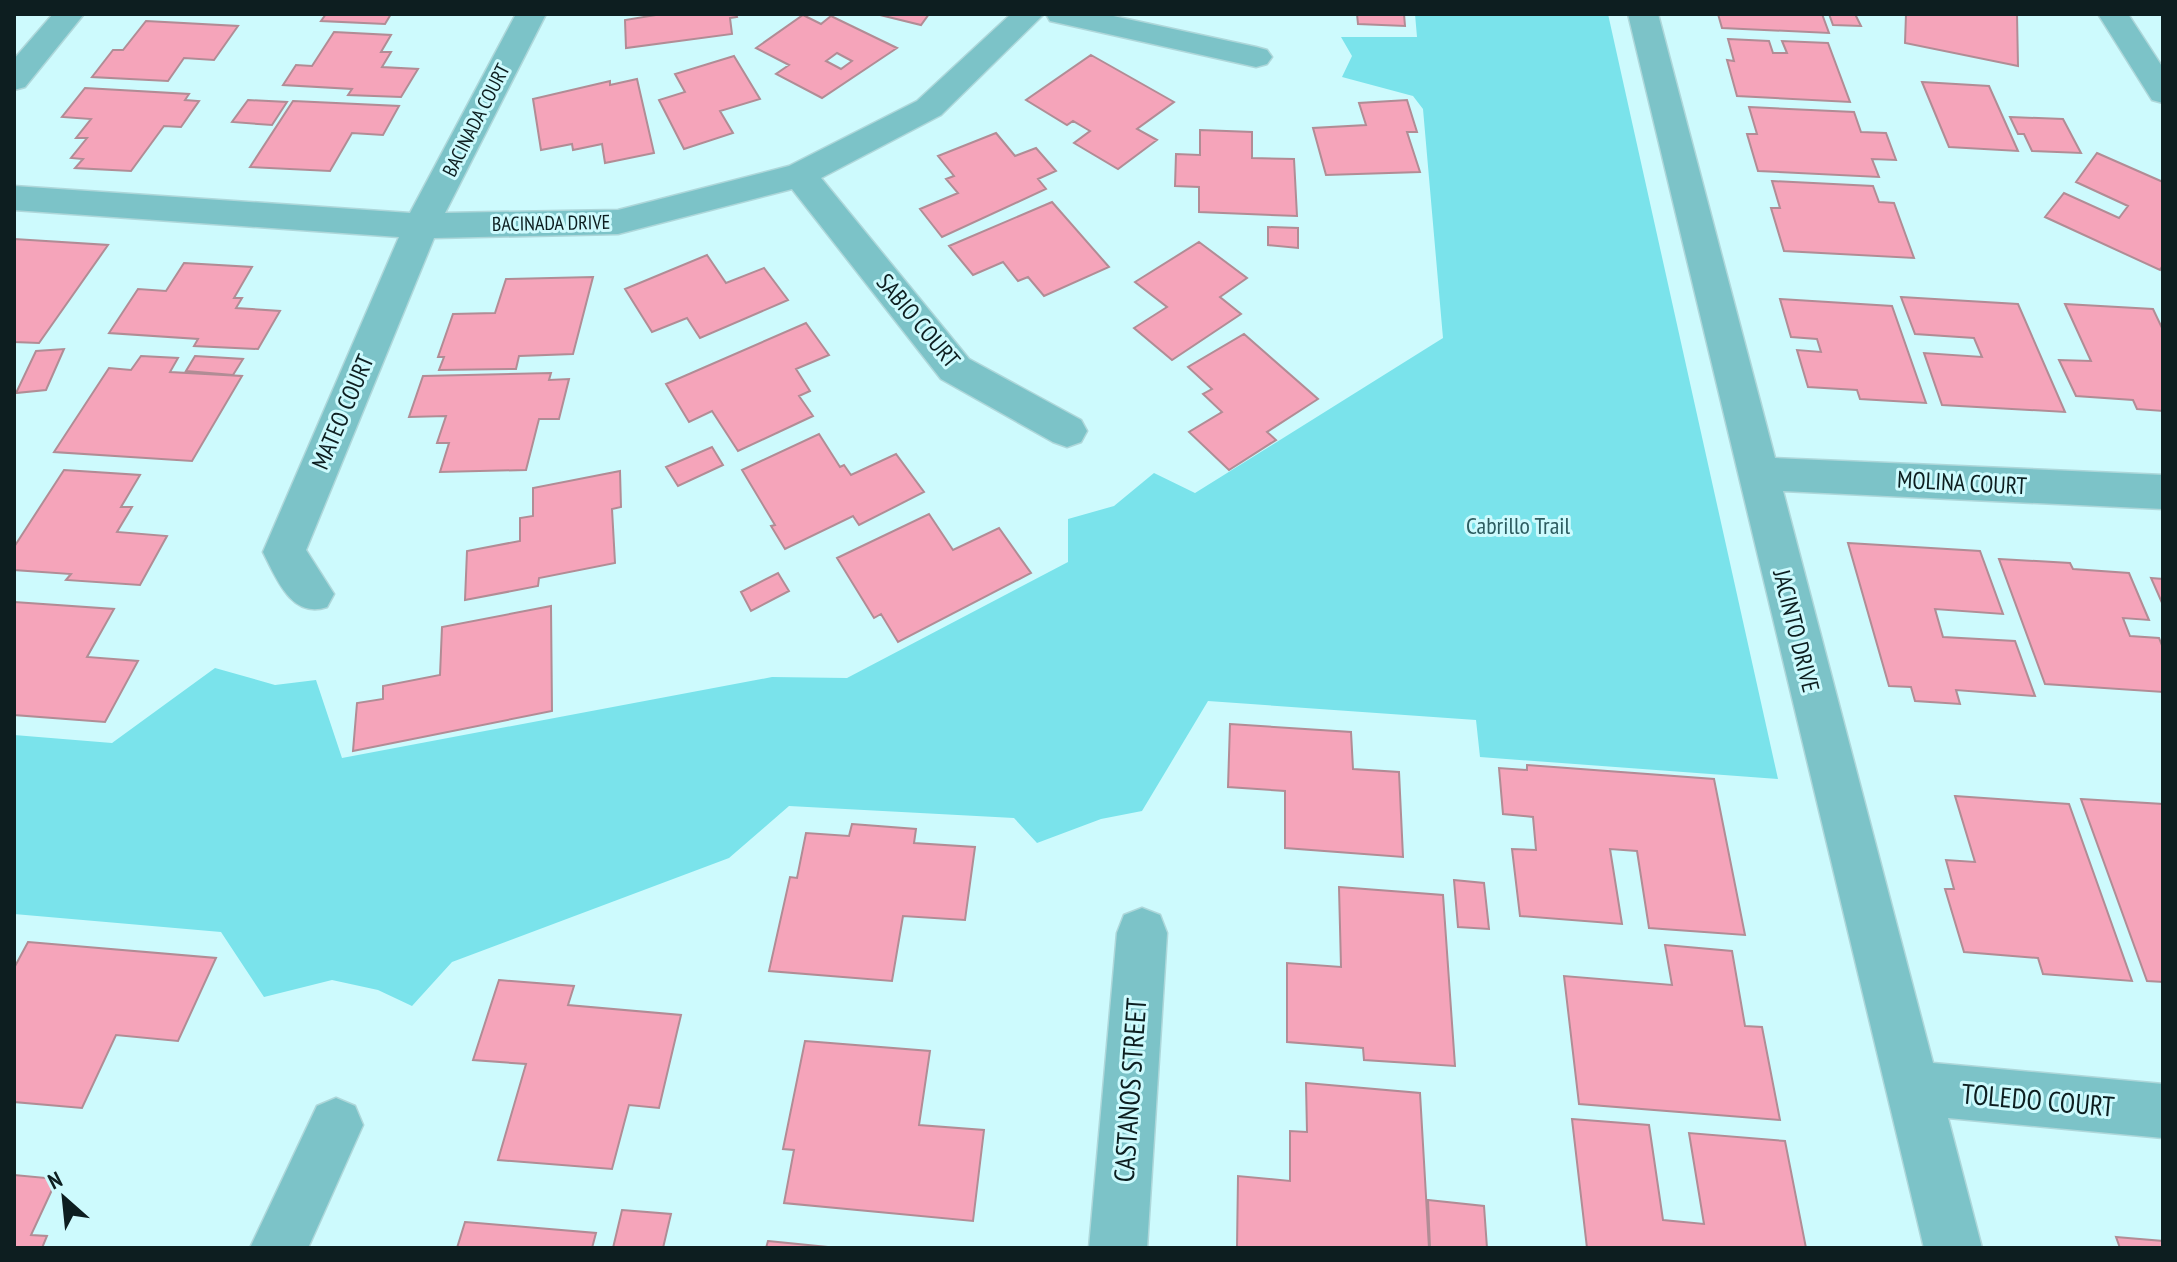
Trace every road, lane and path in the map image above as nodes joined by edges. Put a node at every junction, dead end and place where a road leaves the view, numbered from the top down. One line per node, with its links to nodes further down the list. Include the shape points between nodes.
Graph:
1 (69, 14): 8 (street)
2 (531, 14): 12 (street, BACINADA COURT)
3 (1029, 14): 10 (street, BACINADA DRIVE, via 929,108)
4 (1061, 14): 7 (street)
5 (1643, 14): 14 (street, JACINTO DRIVE)
6 (2113, 14): 9 (street)
7 (1256, 57)
8 (14, 80)
9 (2163, 93)
10 (800, 175): 12 (street, BACINADA DRIVE, via 618,222); 13 (street, SABIO COURT, via 955,369)
11 (14, 198): 12 (street, BACINADA DRIVE)
12 (421, 226): 16 (street, MATEO COURT, via 284,552)
13 (1067, 431)
14 (1761, 474): 15 (street, MOLINA COURT); 18 (street, JACINTO DRIVE, via 1771,534)
15 (2163, 492)
16 (312, 594)
17 (1142, 933): 22 (street, CASTANOS STREET)
18 (1913, 1088): 19 (street, TOLEDO COURT); 23 (street, JACINTO DRIVE)
19 (2163, 1111)
20 (336, 1125): 21 (street)
21 (279, 1248)
22 (1118, 1248)
23 (1953, 1248)

